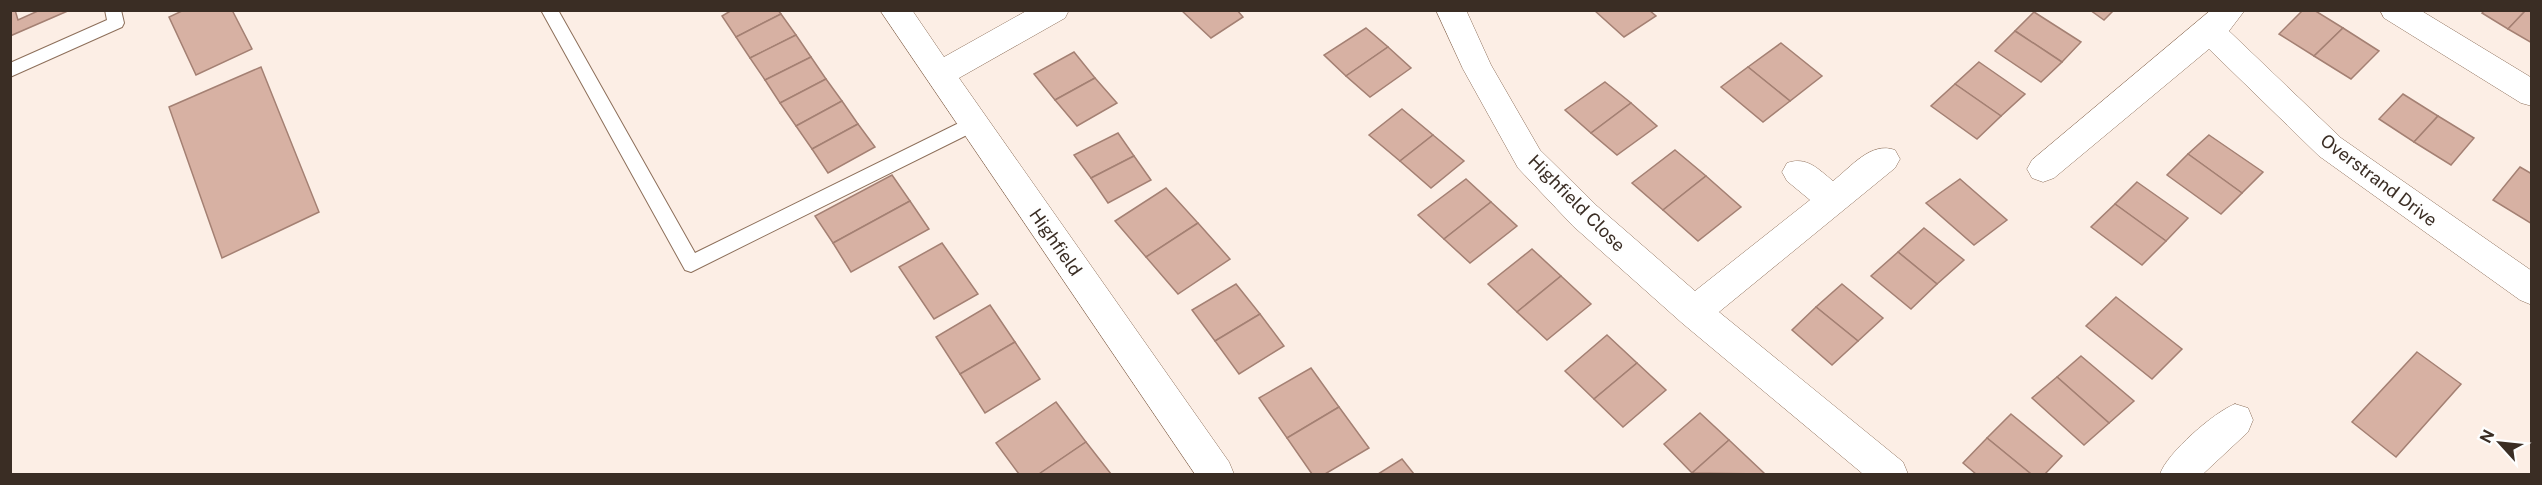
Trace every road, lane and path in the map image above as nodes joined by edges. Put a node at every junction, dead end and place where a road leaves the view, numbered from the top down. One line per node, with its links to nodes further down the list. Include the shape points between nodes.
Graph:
1 (113, 10): 8 (lane, via 116,23)
2 (549, 10): 11 (lane, via 691,264)
3 (895, 10): 9 (street, Highfield)
4 (1054, 10): 9 (street)
5 (1451, 10): 17 (street, Highfield Close, via 1478,69 1528,159 1585,216)
6 (2396, 10): 10 (street)
7 (2220, 21): 13 (street, Overstrand Drive); 16 (street, Overstrand Drive, via 2330,147)
8 (10, 71)
9 (939, 74): 11 (street, Highfield)
10 (2532, 94)
11 (973, 124): 19 (street, Highfield)
12 (1884, 159): 15 (street)
13 (2043, 169)
14 (1797, 172): 15 (street)
15 (1833, 200): 17 (street)
16 (2532, 290)
17 (1694, 312): 20 (street, Highfield Close)
18 (2235, 420): 21 (street)
19 (1216, 474)
20 (1890, 474)
21 (2178, 474)

